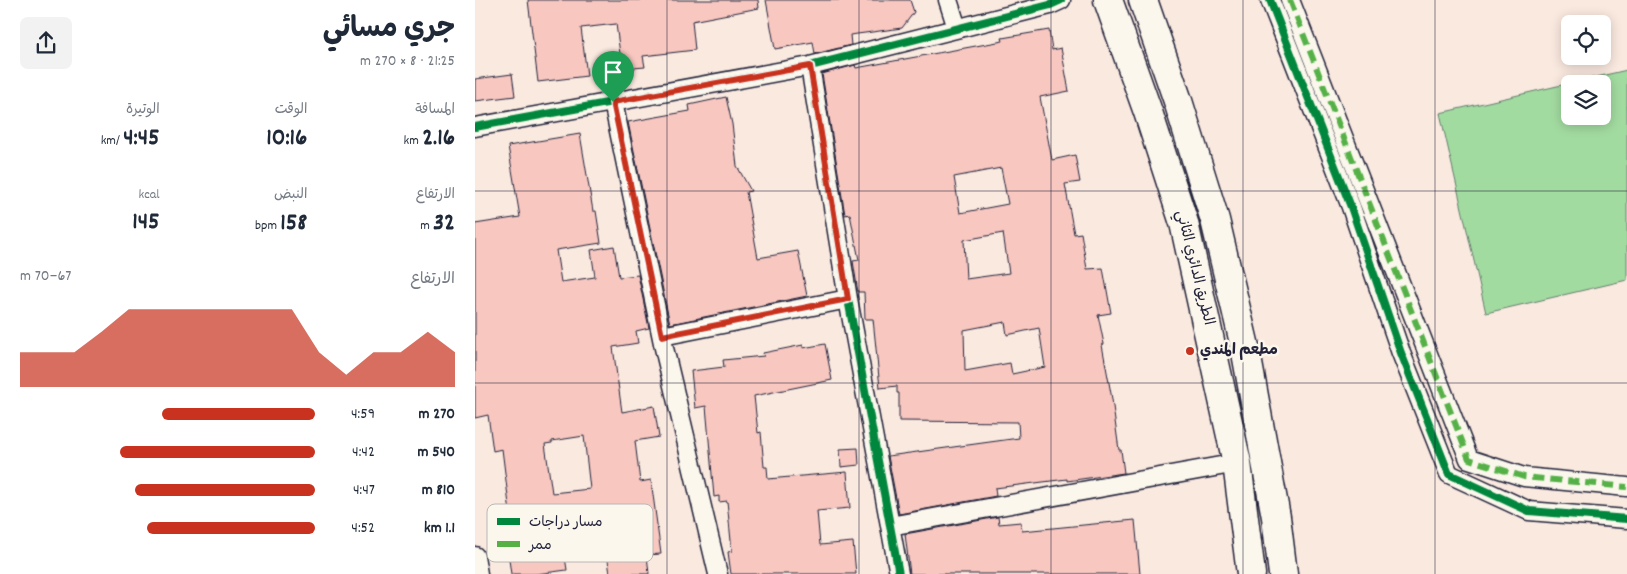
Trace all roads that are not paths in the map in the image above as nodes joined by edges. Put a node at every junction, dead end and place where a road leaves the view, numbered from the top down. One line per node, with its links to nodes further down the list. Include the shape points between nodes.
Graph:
1 (948, 0): 7 (street)
2 (1061, 0): 7 (street)
3 (1108, 0): 13 (highway, الطريق الدائري الثاني, via 1184,223)
4 (1143, 0): 22 (highway, الطريق الدائري الثاني, via 1215,220 1245,347 1276,517)
5 (1270, 0): 15 (street, via 1449,474 1529,511)
6 (1290, 0): 14 (street, via 1469,459 1525,477)
7 (957, 28): 8 (street)
8 (810, 66): 9 (street); 11 (street)
9 (613, 102): 10 (street); 12 (street)
10 (475, 126)
11 (848, 299): 12 (street); 16 (street)
12 (662, 336): 19 (street)
13 (1237, 463): 16 (street); 21 (highway, الطريق الدائري الثاني)
14 (1627, 486)
15 (1627, 519)
16 (889, 526): 20 (street)
17 (475, 556): 18 (street)
18 (478, 574)
19 (718, 574)
20 (899, 574)
21 (1251, 574)
22 (1283, 574)

